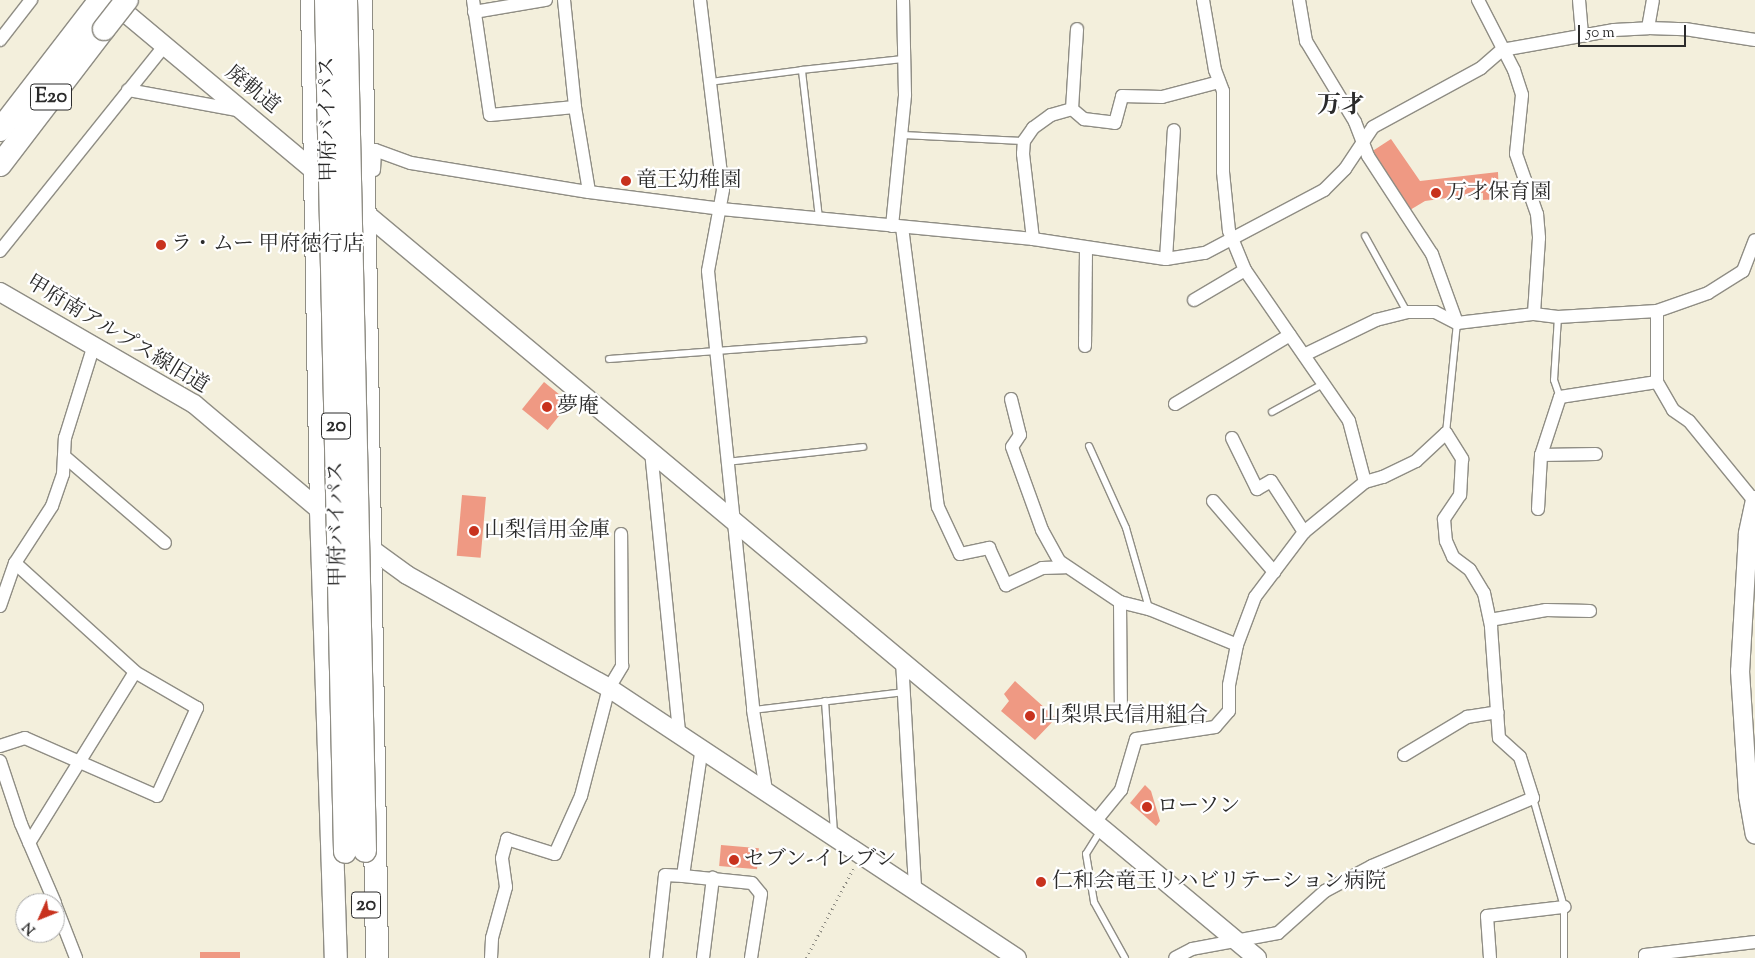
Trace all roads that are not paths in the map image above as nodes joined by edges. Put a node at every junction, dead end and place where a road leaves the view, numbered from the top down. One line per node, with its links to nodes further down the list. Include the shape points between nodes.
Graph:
1 (31, 0): 22 (street)
2 (110, 0): 24 (street, 廃軌道)
3 (127, 0): 18 (highway, E20, bridge)
4 (312, 0): 40 (highway)
5 (326, 0): 123 (highway, 甲府バイパス / 20, bridge)
6 (346, 0): 123 (highway, 甲府バイパス / 20, bridge)
7 (361, 0): 43 (highway)
8 (546, 0): 17 (street)
9 (564, 0): 31 (street)
10 (700, 0): 28 (street)
11 (903, 0): 26 (street)
12 (1203, 0): 29 (street)
13 (1299, 0): 37 (street, via 1306,41)
14 (1478, 0): 25 (street)
15 (1579, 0): 21 (street)
16 (1653, 0): 19 (street)
17 (474, 6): 31 (street, via 490,115)
18 (97, 15): 34 (highway, E20); 39 (highway, E20)
19 (1648, 28): 21 (street); 23 (street, via 1685,29)
20 (1077, 29): 32 (street)
21 (1582, 36): 25 (street)
22 (1, 38)
23 (1755, 40)
24 (164, 46): 30 (street); 33 (street, 廃軌道)
25 (1502, 50): 37 (street, via 1481,68 1373,127); 58 (street, via 1522,95 1516,154 1537,214 1539,238)
26 (904, 59): 27 (lane); 36 (street)
27 (802, 70): 28 (lane); 44 (lane)
28 (709, 82): 42 (street, via 724,190)
29 (1220, 82): 32 (street, via 1162,96 1122,96 1115,124 1084,119); 47 (street, via 1223,91 1223,172)
30 (128, 90): 33 (street); 51 (street)
31 (575, 107): 41 (street)
32 (1072, 109): 38 (street, via 1042,120)
33 (242, 110): 40 (street, 廃軌道)
34 (0, 130)
35 (1174, 130): 52 (street)
36 (901, 135): 38 (lane); 45 (street)
37 (1364, 140): 47 (street, via 1345,169 1324,190); 60 (street, via 1368,156 1432,254)
38 (1024, 141): 48 (street)
39 (0, 165)
40 (314, 170): 43 (street, 廃軌道); 87 (highway)
41 (589, 192): 42 (street); 43 (street, via 412,162 375,150)
42 (722, 209): 44 (street); 65 (street, via 708,272)
43 (369, 217): 78 (street, 廃軌道); 92 (highway)
44 (819, 218): 45 (street)
45 (897, 226): 48 (street); 94 (street, via 938,507 960,554 989,548 1006,585 1042,568)
46 (1365, 236): 56 (lane)
47 (1232, 239): 52 (street, via 1205,253); 53 (street)
48 (1033, 240): 50 (street)
49 (1755, 240): 57 (street, via 1743,271 1708,293)
50 (1086, 248): 52 (street); 64 (street)
51 (0, 251)
52 (1166, 259)
53 (1245, 270): 55 (street); 61 (street)
54 (0, 292): 63 (street, 甲府南アルプス線旧道)
55 (1194, 300)
56 (1406, 312): 60 (street, via 1435,312); 66 (street, via 1376,320)
57 (1657, 312): 59 (street); 68 (street)
58 (1534, 314): 59 (street); 60 (street)
59 (1558, 317): 70 (lane, via 1554,380)
60 (1457, 323): 74 (lane)
61 (1290, 335): 66 (street); 72 (street)
62 (863, 340): 65 (lane)
63 (94, 345): 81 (street, via 66,438); 87 (street, 甲府南アルプス線旧道, via 194,404)
64 (1085, 346)
65 (718, 352): 67 (lane); 82 (street)
66 (1304, 355): 69 (street)
67 (609, 359)
68 (1657, 382): 70 (street); 85 (street, via 1673,410 1695,428)
69 (1323, 384): 73 (lane); 83 (street, via 1349,421)
70 (1560, 397): 80 (street)
71 (1011, 399): 94 (street, via 1020,435 1012,447 1042,530)
72 (1175, 404)
73 (1272, 412)
74 (1446, 433): 83 (street, via 1416,461); 101 (street, via 1462,459 1460,495 1444,519 1446,541 1453,558 1470,570 1484,593)
75 (1232, 438): 89 (street, via 1257,489 1271,481)
76 (1089, 446): 99 (lane, via 1126,528)
77 (863, 447): 82 (lane)
78 (651, 451): 88 (street, 廃軌道); 111 (street)
79 (1596, 454): 80 (street)
80 (1540, 455): 86 (street)
81 (64, 456): 91 (street); 93 (street, via 63,474 52,506)
82 (727, 462): 88 (street)
83 (1364, 482): 89 (street)
84 (1213, 501): 95 (street)
85 (1755, 501): 120 (street, via 1748,534 1740,671 1748,796)
86 (1538, 509)
87 (321, 512): 92 (street, 甲府南アルプス線旧道); 133 (highway)
88 (733, 520): 103 (street, 廃軌道); 108 (street)
89 (1304, 532): 95 (street)
90 (621, 534): 105 (street, via 622,666)
91 (165, 543)
92 (373, 550): 105 (street, 甲府南アルプス線旧道, via 407,575); 136 (highway)
93 (15, 563): 96 (street); 104 (street)
94 (1065, 567): 97 (street)
95 (1274, 572): 102 (street, via 1255,597)
96 (3, 586): 98 (street)
97 (1120, 602): 99 (street); 110 (street)
98 (0, 606)
99 (1149, 609): 102 (street)
100 (1590, 611): 101 (street, via 1546,610)
101 (1490, 620): 109 (street)
102 (1238, 646): 119 (street, via 1229,686 1229,711 1215,727 1136,739 1121,790)
103 (902, 661): 106 (street); 119 (street, 廃軌道)
104 (135, 672): 116 (street); 116 (street, via 197,708 157,796)
105 (609, 688): 111 (street, 甲府南アルプス線旧道); 137 (street, via 581,796 555,854 507,839 502,858 506,887 492,938)
106 (904, 692): 107 (lane); 126 (street)
107 (825, 701): 108 (lane); 121 (lane)
108 (753, 710): 117 (street)
109 (1498, 712): 114 (street, via 1467,717); 118 (street, via 1499,738 1520,757)
110 (1121, 713)
111 (679, 732): 113 (street, 甲府南アルプス線旧道)
112 (0, 746): 116 (street, via 25,738)
113 (702, 747): 117 (street, 甲府南アルプス線旧道); 124 (street)
114 (1404, 755)
115 (0, 761): 122 (street)
116 (78, 763): 122 (street)
117 (766, 790): 121 (street, 甲府南アルプス線旧道)
118 (1533, 798): 128 (lane); 130 (street, via 1372,866 1325,891 1278,933)
119 (1098, 826): 130 (street, 廃軌道); 142 (lane, via 1086,854 1094,902)
120 (1755, 834)
121 (834, 835): 126 (street, 甲府南アルプス線旧道)
122 (29, 843): 127 (street)
123 (355, 851): 134 (highway, 甲府バイパス / 20); 135 (highway, 甲府バイパス / 20)
124 (684, 876): 125 (street); 138 (street, via 665,874)
125 (713, 878): 139 (street); 140 (street, via 752,883 760,894)
126 (915, 888): 141 (street, 甲府南アルプス線旧道)
127 (50, 893)
128 (1564, 907): 145 (street, via 1487,916); 146 (lane)
129 (65, 930): 132 (street)
130 (1235, 940): 143 (street, via 1192,949); 144 (street, 廃軌道)
131 (1755, 942): 147 (street, via 1645,955)
132 (76, 958)
133 (336, 958)
134 (348, 958)
135 (366, 958)
136 (377, 958)
137 (491, 958)
138 (656, 958)
139 (703, 958)
140 (751, 958)
141 (1018, 958)
142 (1125, 958)
143 (1175, 958)
144 (1256, 958)
145 (1490, 958)
146 (1564, 958)
147 (1644, 958)

